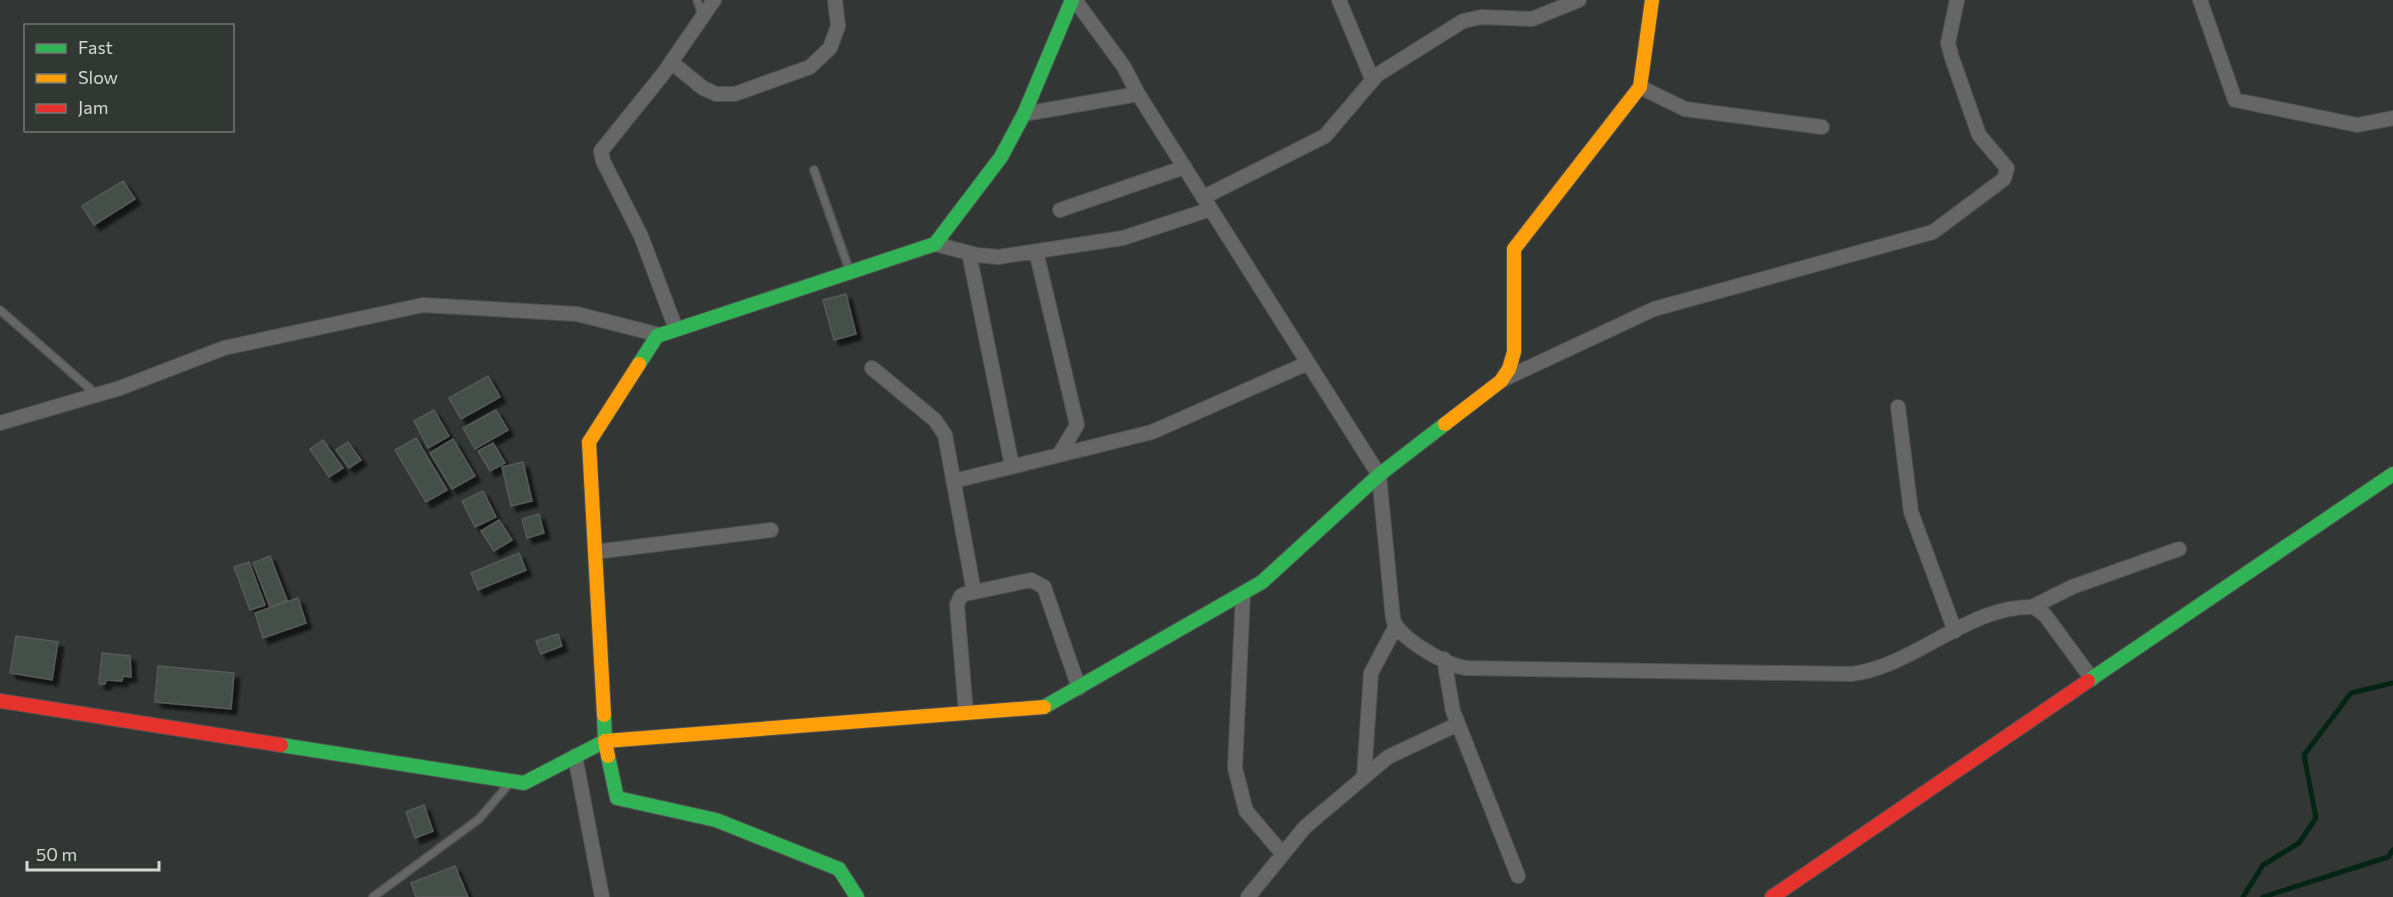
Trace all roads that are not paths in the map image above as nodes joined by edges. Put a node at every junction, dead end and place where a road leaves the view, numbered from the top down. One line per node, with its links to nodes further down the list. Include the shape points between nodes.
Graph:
1 (697, 0): 10 (lane)
2 (714, 0): 10 (street)
3 (836, 0): 11 (street, via 838,26 830,48 810,67 735,94 716,94)
4 (1074, 0): 14 (street, via 1124,67); 15 (street)
5 (1339, 0): 12 (street)
6 (1579, 0): 12 (street, via 1532,18 1472,18)
7 (1652, 0): 13 (street)
8 (1956, 0): 31 (street, via 1948,43 1952,58 1979,135 2007,168 2004,179 1933,232 1654,309)
9 (2200, 0): 16 (street, via 2235,100 2357,125)
10 (702, 15): 11 (street)
11 (671, 62): 27 (street, via 601,152 641,236)
12 (1372, 79): 20 (street, via 1325,136)
13 (1640, 87): 17 (street, via 1685,109); 31 (street, via 1514,249 1514,352)
14 (1138, 94): 15 (street); 18 (street)
15 (1024, 114): 22 (street, via 1000,156)
16 (2393, 118)
17 (1822, 127)
18 (1185, 167): 20 (street); 21 (street)
19 (814, 170): 25 (lane)
20 (1208, 203): 23 (street, via 1123,238); 29 (street)
21 (1060, 210)
22 (935, 244): 24 (street); 25 (street)
23 (1036, 251): 24 (street, via 998,257); 35 (street, via 1077,426)
24 (969, 253): 36 (street)
25 (850, 272): 27 (street)
26 (0, 310): 32 (lane)
27 (676, 329): 28 (street)
28 (660, 334): 32 (street, via 583,315 423,304 224,348); 42 (street, via 589,442)
29 (1308, 363): 35 (street, via 1152,432); 38 (street)
30 (872, 368): 39 (street, via 941,426)
31 (1501, 381): 38 (street)
32 (98, 395): 34 (street)
33 (1898, 407): 47 (street, via 1911,512)
34 (0, 423)
35 (1059, 455): 36 (street)
36 (1012, 466): 39 (street)
37 (2393, 474): 49 (street)
38 (1379, 475): 44 (street, via 1262,582); 46 (street)
39 (954, 481): 43 (street)
40 (771, 530): 42 (street)
41 (2179, 549): 45 (street, via 2072,587)
42 (595, 552): 54 (street)
43 (974, 592): 50 (street, via 1031,580 1044,587); 52 (street, via 960,596 957,605)
44 (1243, 593): 50 (street); 58 (street, via 1236,768 1246,811)
45 (2032, 607): 47 (street, via 1995,613); 49 (street, via 2044,615)
46 (1395, 628): 48 (street); 56 (street, via 1371,673)
47 (1955, 631): 48 (street, via 1876,669 1851,674 1466,668)
48 (1444, 659): 53 (street)
49 (2092, 679): 64 (street)
50 (1079, 688): 52 (street, via 1047,707)
51 (0, 701): 57 (street)
52 (966, 714): 54 (street)
53 (1458, 724): 56 (street, via 1395,753); 59 (street)
54 (604, 741): 55 (street); 62 (street, via 616,798 716,820 839,869)
55 (575, 756): 57 (street, via 524,783); 61 (street)
56 (1364, 777): 58 (street, via 1305,827)
57 (512, 781): 60 (lane, via 479,819)
58 (1282, 853): 63 (street)
59 (1518, 876)
60 (373, 897)
61 (602, 897)
62 (857, 897)
63 (1248, 897)
64 (1772, 897)

